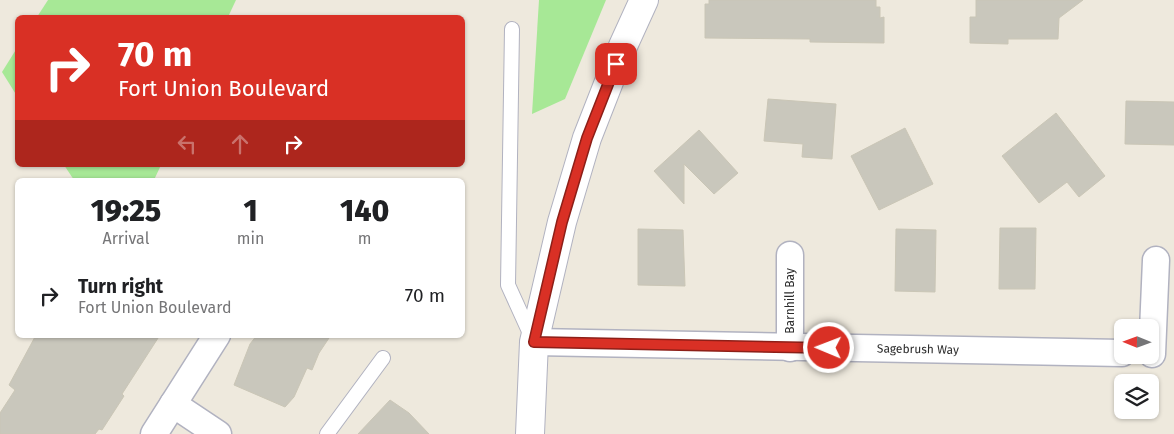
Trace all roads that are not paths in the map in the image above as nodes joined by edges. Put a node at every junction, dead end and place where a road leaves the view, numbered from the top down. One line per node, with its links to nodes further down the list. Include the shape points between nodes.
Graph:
1 (644, 0): 7 (main road, via 587,138 562,222)
2 (512, 29): 7 (lane, via 508,285)
3 (790, 255): 8 (street, Barnhill Bay)
4 (1156, 260): 5 (street)
5 (1158, 319)
6 (215, 338): 11 (street)
7 (534, 342): 8 (street, Sagebrush Way); 15 (main road)
8 (790, 348): 9 (street, Sagebrush Way)
9 (1114, 353)
10 (383, 358): 14 (lane)
11 (173, 404): 12 (street); 13 (street)
12 (154, 434)
13 (218, 434)
14 (327, 434)
15 (530, 434)

